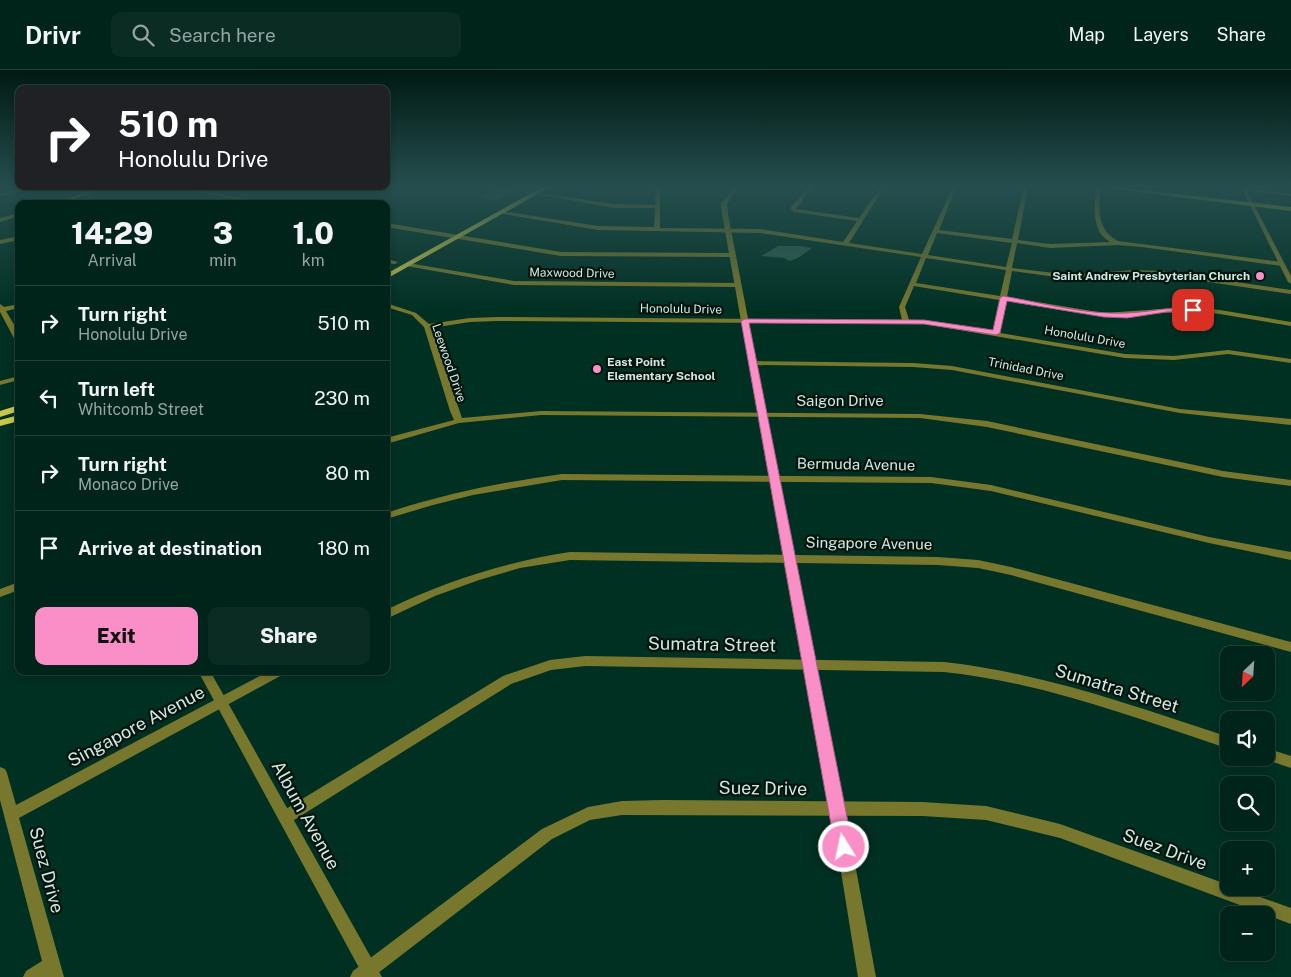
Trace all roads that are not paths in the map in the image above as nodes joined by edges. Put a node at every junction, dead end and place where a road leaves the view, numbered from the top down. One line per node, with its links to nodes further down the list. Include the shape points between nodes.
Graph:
1 (406, 228): 12 (street)
2 (457, 228): 12 (main road)
3 (473, 228): 13 (main road)
4 (633, 228): 9 (street)
5 (855, 228): 17 (street)
6 (1018, 228): 16 (street)
7 (1099, 228): 18 (street, via 1104,236)
8 (1264, 228): 23 (street)
9 (657, 229): 10 (street)
10 (727, 230): 17 (street, via 760,231); 19 (street)
11 (936, 231): 16 (street); 20 (street)
12 (445, 235): 13 (street); 22 (main road)
13 (457, 237): 19 (street, via 561,254); 25 (main road)
14 (15, 239): 15 (street)
15 (0, 242)
16 (1015, 242): 18 (street, via 1060,247); 26 (street)
17 (845, 244): 20 (street)
18 (1118, 244): 23 (street)
19 (733, 256): 30 (street)
20 (924, 256): 26 (street); 29 (street)
21 (390, 261): 22 (street)
22 (395, 262): 24 (main road)
23 (1282, 264): 28 (street)
24 (390, 265)
25 (408, 265): 27 (main road); 30 (street, Maxwood Drive, via 514,283)
26 (1009, 269): 31 (street, via 1072,278 1155,273); 32 (street)
27 (390, 275)
28 (1291, 282)
29 (913, 284): 32 (street); 37 (street, via 902,307)
30 (738, 285): 36 (street)
31 (1291, 292)
32 (1003, 298): 38 (street, via 1104,315 1193,310); 40 (street)
33 (390, 306): 39 (street, Leewood Drive, via 414,314)
34 (15, 307): 35 (street)
35 (1, 309): 41 (street)
36 (745, 321): 37 (street, Honolulu Drive); 39 (street, Honolulu Drive, via 497,319); 43 (street)
37 (906, 322): 40 (street, Honolulu Drive, via 938,323)
38 (1291, 324)
39 (427, 326): 50 (street, Leewood Drive)
40 (996, 333): 42 (street, Honolulu Drive, via 1134,357 1174,358 1228,352)
41 (15, 334)
42 (1291, 361)
43 (754, 363): 48 (street); 51 (street, Trinidad Drive, via 952,368 1180,411)
44 (15, 379): 45 (street)
45 (0, 383)
46 (15, 409): 47 (main road)
47 (0, 414)
48 (762, 415): 50 (street, Saigon Drive, via 551,413); 54 (street); 55 (street, Saigon Drive, via 944,418 987,424 1191,468)
49 (15, 419): 52 (main road)
50 (459, 421): 53 (street, Saigon Drive)
51 (1291, 422)
52 (0, 423)
53 (390, 440)
54 (774, 477): 56 (street, Bermuda Avenue, via 562,477 458,494); 57 (street, Bermuda Avenue, via 931,480 967,484); 58 (street)
55 (1291, 482)
56 (390, 515)
57 (1291, 556)
58 (789, 559): 61 (street, Singapore Avenue, via 578,556 531,561 460,580); 62 (street, Singapore Avenue, via 938,560 978,564); 63 (street)
59 (15, 587): 60 (street)
60 (0, 593)
61 (390, 614)
62 (1291, 647)
63 (808, 664): 67 (street, Sumatra Street, via 944,667 991,672 1061,690); 71 (street); 73 (street, Sumatra Street, via 600,661 550,665 485,692)
64 (206, 675): 66 (street, Album Avenue)
65 (272, 675): 66 (street, Singapore Avenue)
66 (221, 702): 72 (street, Singapore Avenue); 73 (street, Album Avenue)
67 (1220, 740)
68 (1275, 757): 69 (street)
69 (1291, 762)
70 (0, 773): 72 (street, Suez Drive)
71 (838, 810): 74 (street, Suez Drive, via 969,811 1023,821 1060,831); 76 (street, Suez Drive, via 663,806 588,814 547,834); 78 (street)
72 (11, 815): 75 (street, Suez Drive)
73 (286, 817): 76 (street, Album Avenue)
74 (1291, 916)
75 (53, 971): 77 (street)
76 (367, 974)
77 (32, 977)
78 (867, 977)

